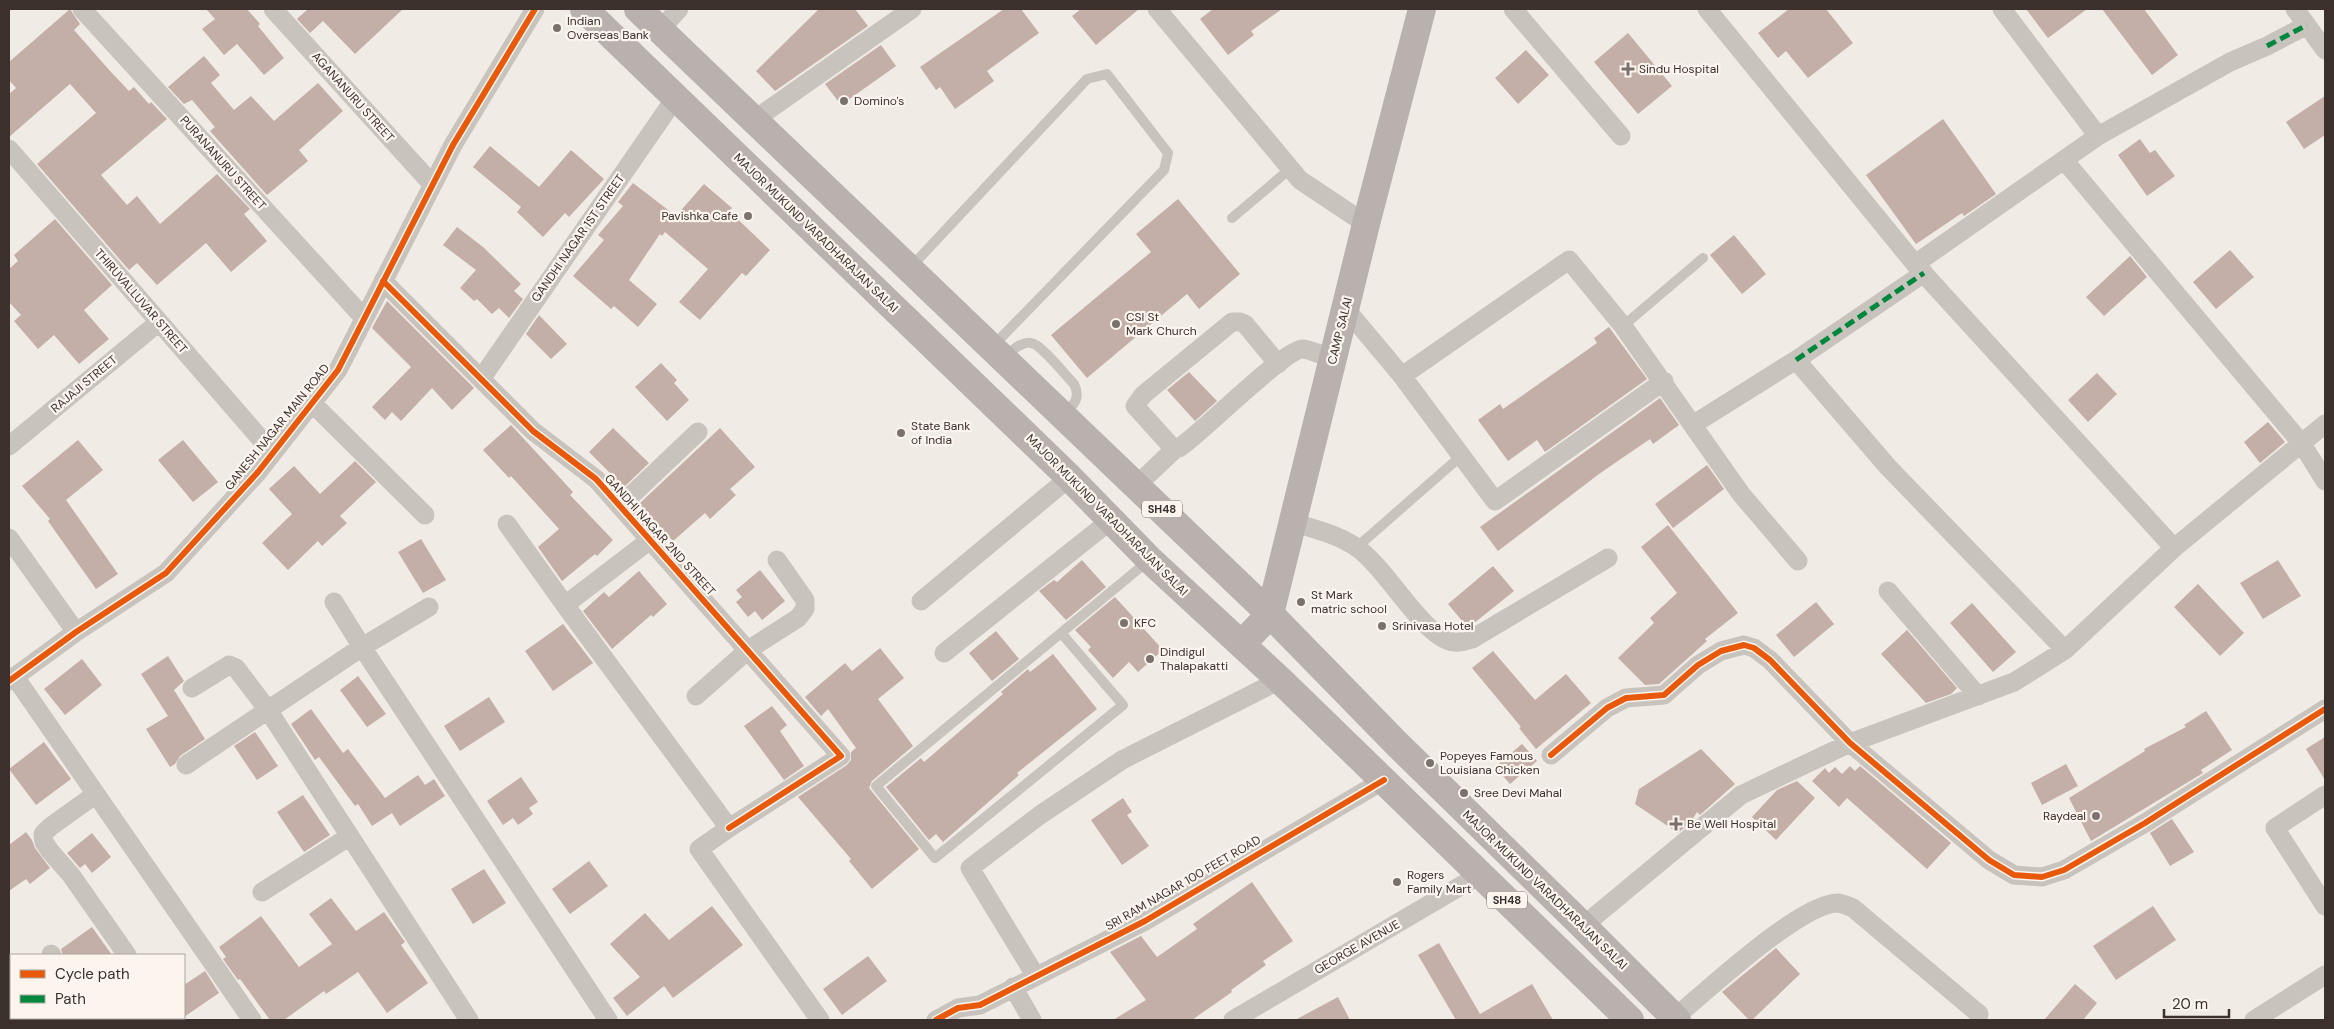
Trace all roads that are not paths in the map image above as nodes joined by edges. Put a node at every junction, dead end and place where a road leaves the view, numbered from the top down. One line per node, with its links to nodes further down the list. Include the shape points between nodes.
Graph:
1 (82, 9): 32 (street, PURANANURU STREET)
2 (273, 9): 24 (street, AGANANURU STREET)
3 (535, 9): 24 (street, GANESH NAGAR MAIN ROAD)
4 (584, 9): 17 (main road, MAJOR MUKUND VARADHARAJAN SALAI / SH48)
5 (638, 9): 15 (main road, MAJOR MUKUND VARADHARAJAN SALAI / SH48)
6 (679, 9): 15 (street)
7 (912, 9): 18 (street)
8 (1157, 9): 23 (street)
9 (1513, 9): 19 (street)
10 (1707, 9): 29 (street)
11 (2002, 9): 20 (street)
12 (2295, 9): 14 (street)
13 (1416, 13): 26 (main road, CAMP SALAI)
14 (2307, 25): 16 (street); 20 (street, via 2230,62)
15 (660, 30): 18 (main road, MAJOR MUKUND VARADHARAJAN SALAI / SH48)
16 (2325, 50)
17 (676, 97): 40 (street, GANDHI NAGAR 1ST STREET); 51 (main road, MAJOR MUKUND VARADHARAJAN SALAI / SH48)
18 (754, 120): 28 (main road, MAJOR MUKUND VARADHARAJAN SALAI / SH48)
19 (1620, 136)
20 (2098, 136): 22 (street)
21 (9, 149): 33 (street, THIRUVALLUVAR STREET)
22 (2064, 160): 29 (street); 46 (street)
23 (1290, 169): 25 (lane); 26 (street, via 1300,180)
24 (432, 184): 30 (street, GANESH NAGAR MAIN ROAD)
25 (1232, 218)
26 (1366, 224): 31 (main road, CAMP SALAI)
27 (1703, 258): 34 (lane)
28 (910, 268): 35 (main road, MAJOR MUKUND VARADHARAJAN SALAI / SH48); 35 (lane, via 1087,79 1107,74 1168,153 1164,170)
29 (1920, 268): 37 (street); 62 (street)
30 (383, 281): 32 (street, GANESH NAGAR MAIN ROAD); 40 (street, GANDHI NAGAR 2ND STREET)
31 (1345, 308): 36 (main road, CAMP SALAI); 39 (street)
32 (364, 318): 42 (street, GANESH NAGAR MAIN ROAD, via 338,370)
33 (159, 322): 47 (street, RAJAJI STREET); 49 (street, THIRUVALLUVAR STREET)
34 (1623, 326): 39 (street, via 1569,260); 41 (street)
35 (998, 352): 53 (main road, MAJOR MUKUND VARADHARAJAN SALAI / SH48)
36 (1333, 359): 38 (street, via 1304,349); 57 (main road, CAMP SALAI)
37 (1796, 360): 43 (street); 78 (street, via 1888,467)
38 (1278, 364): 48 (street); 48 (street, via 1245,324 1232,322 1135,406)
39 (1402, 376): 50 (street)
40 (481, 379): 54 (street, GANDHI NAGAR 2ND STREET, via 533,431 596,479)
41 (1664, 381): 43 (street); 50 (street, via 1495,501)
42 (312, 403): 49 (street, GANESH NAGAR MAIN ROAD); 55 (street)
43 (1694, 424): 66 (street, via 1742,494)
44 (2325, 424): 46 (street)
45 (698, 432): 54 (street)
46 (2302, 444): 52 (street); 62 (street)
47 (9, 446)
48 (1176, 448): 53 (street)
49 (273, 453): 73 (street, GANESH NAGAR MAIN ROAD, via 166,572)
50 (1461, 456): 61 (lane)
51 (1070, 477): 56 (main road, MAJOR MUKUND VARADHARAJAN SALAI / SH48); 68 (street)
52 (2325, 481)
53 (1137, 485): 72 (main road, MAJOR MUKUND VARADHARAJAN SALAI / SH48)
54 (620, 506): 60 (street, GANDHI NAGAR 2ND STREET)
55 (425, 515)
56 (1111, 520): 65 (main road, MAJOR MUKUND VARADHARAJAN SALAI / SH48); 79 (street)
57 (1292, 522): 61 (street, via 1342,538); 72 (main road, CAMP SALAI)
58 (507, 524): 70 (street)
59 (9, 538): 73 (street)
60 (650, 540): 70 (street); 77 (street, GANDHI NAGAR 2ND STREET)
61 (1357, 547): 63 (street, via 1388,576 1434,633 1452,642 1472,639)
62 (2174, 548): 78 (street)
63 (1608, 558)
64 (777, 560): 77 (street, via 805,600 805,610 798,618)
65 (1150, 560): 74 (lane); 75 (main road, MAJOR MUKUND VARADHARAJAN SALAI / SH48)
66 (1798, 561)
67 (1888, 591): 84 (street)
68 (920, 601)
69 (334, 602): 76 (street)
70 (565, 604): 93 (street)
71 (429, 607): 76 (street)
72 (1270, 614): 75 (main road, CAMP SALAI); 98 (main road, MAJOR MUKUND VARADHARAJAN SALAI / SH48)
73 (76, 632): 80 (street, GANESH NAGAR MAIN ROAD)
74 (1062, 634): 74 (lane, via 876,786 935,858 1123,705)
75 (1242, 644): 81 (main road, MAJOR MUKUND VARADHARAJAN SALAI / SH48)
76 (362, 647): 86 (street); 108 (street)
77 (748, 650): 83 (street); 93 (street, GANDHI NAGAR 2ND STREET, via 842,756)
78 (2065, 650): 84 (street, via 2014,682)
79 (944, 653)
80 (12, 679): 91 (street)
81 (1280, 680): 90 (main road, MAJOR MUKUND VARADHARAJAN SALAI / SH48); 101 (street, via 1122,760 970,868)
82 (192, 688): 86 (street, via 229,665 236,668)
83 (696, 696)
84 (1978, 696): 87 (street)
85 (2325, 709): 87 (street, via 2145,823 2064,870 2042,877 2014,875 1989,860)
86 (268, 710): 89 (street); 94 (street)
87 (1850, 744): 88 (street, via 1770,660 1744,645 1706,660 1664,695 1626,698 1613,705); 98 (street, via 1741,795)
88 (1551, 755)
89 (186, 765)
90 (1384, 780): 95 (main road, MAJOR MUKUND VARADHARAJAN SALAI / SH48); 101 (street, SRI RAM NAGAR 100 FEET ROAD, via 1145,921)
91 (96, 794): 99 (street, via 50,827 43,834 44,842); 106 (street)
92 (2325, 795): 97 (street, via 2275,828)
93 (729, 828): 109 (street, via 699,849)
94 (350, 836): 96 (street); 107 (street)
95 (1482, 874): 112 (street, GEORGE AVENUE); 113 (main road, MAJOR MUKUND VARADHARAJAN SALAI / SH48)
96 (262, 892)
97 (2325, 906)
98 (1583, 926): 105 (main road, MAJOR MUKUND VARADHARAJAN SALAI / SH48)
99 (126, 954)
100 (2325, 974): 114 (street)
101 (1035, 975): 102 (street, SRI RAM NAGAR 100 FEET ROAD)
102 (1013, 987): 103 (street, SRI RAM NAGAR 100 FEET ROAD); 111 (street)
103 (975, 1012): 110 (street, SRI RAM NAGAR 100 FEET ROAD, via 958,1008)
104 (1979, 1014): 105 (street, via 1853,908 1838,903 1814,910 1777,933)
105 (1675, 1019)
106 (252, 1020)
107 (469, 1020)
108 (608, 1020)
109 (820, 1020)
110 (936, 1020)
111 (1032, 1020)
112 (1233, 1020)
113 (1630, 1020)
114 (2254, 1020)

